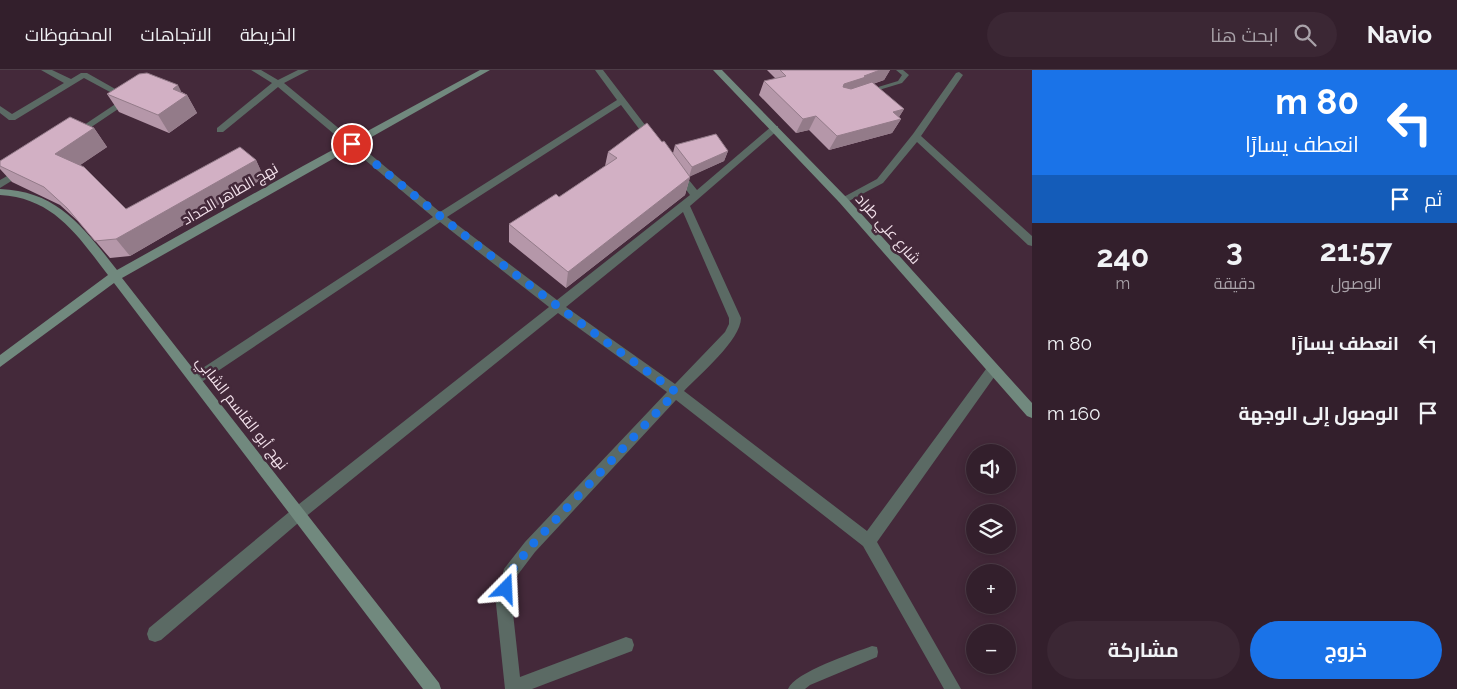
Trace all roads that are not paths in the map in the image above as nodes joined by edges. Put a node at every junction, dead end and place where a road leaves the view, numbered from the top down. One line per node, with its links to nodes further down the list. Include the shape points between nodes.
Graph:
1 (45, 70): 9 (street)
2 (255, 70): 10 (street)
3 (305, 70): 10 (street)
4 (486, 70): 18 (street, نهج الطاهر الحداد)
5 (599, 70): 12 (street)
6 (717, 70): 14 (street, شارع علي طراد)
7 (899, 70): 11 (lane, via 906,74 900,82)
8 (959, 75): 16 (street)
9 (70, 82): 13 (street, via 12,118); 17 (street, via 84,75 132,97)
10 (278, 83): 15 (street); 18 (street)
11 (858, 95)
12 (622, 101): 19 (street); 27 (street)
13 (0, 109)
14 (775, 128): 24 (street); 25 (street, شارع علي طراد)
15 (220, 130)
16 (916, 136): 25 (street, via 880,181); 28 (street)
17 (64, 142)
18 (352, 144): 27 (street); 29 (street, نهج الطاهر الحداد)
19 (656, 145)
20 (668, 159): 24 (street)
21 (32, 163): 22 (street)
22 (0, 185)
23 (0, 192): 29 (street, نهج أبو القاسم الشابي, via 33,196 57,209 84,236)
24 (696, 196): 26 (street)
25 (843, 200): 32 (street, شارع علي طراد)
26 (686, 205): 30 (street); 34 (street, via 735,318 735,325)
27 (440, 217): 30 (street); 33 (street)
28 (1032, 242)
29 (114, 277): 31 (street, نهج الطاهر الحداد); 33 (street, نهج أبو القاسم الشابي)
30 (558, 307): 34 (street); 36 (street)
31 (0, 362)
32 (993, 368): 35 (street, شارع علي طراد); 37 (street)
33 (196, 379): 36 (street, نهج أبو القاسم الشابي)
34 (676, 392): 37 (street); 42 (street, via 530,547 509,574 504,604)
35 (1032, 412)
36 (299, 513): 38 (street); 41 (street, نهج أبو القاسم الشابي)
37 (868, 541): 44 (street)
38 (155, 634)
39 (626, 646): 42 (street)
40 (872, 652): 43 (lane, via 805,680)
41 (433, 689)
42 (513, 689)
43 (796, 689)
44 (953, 689)

